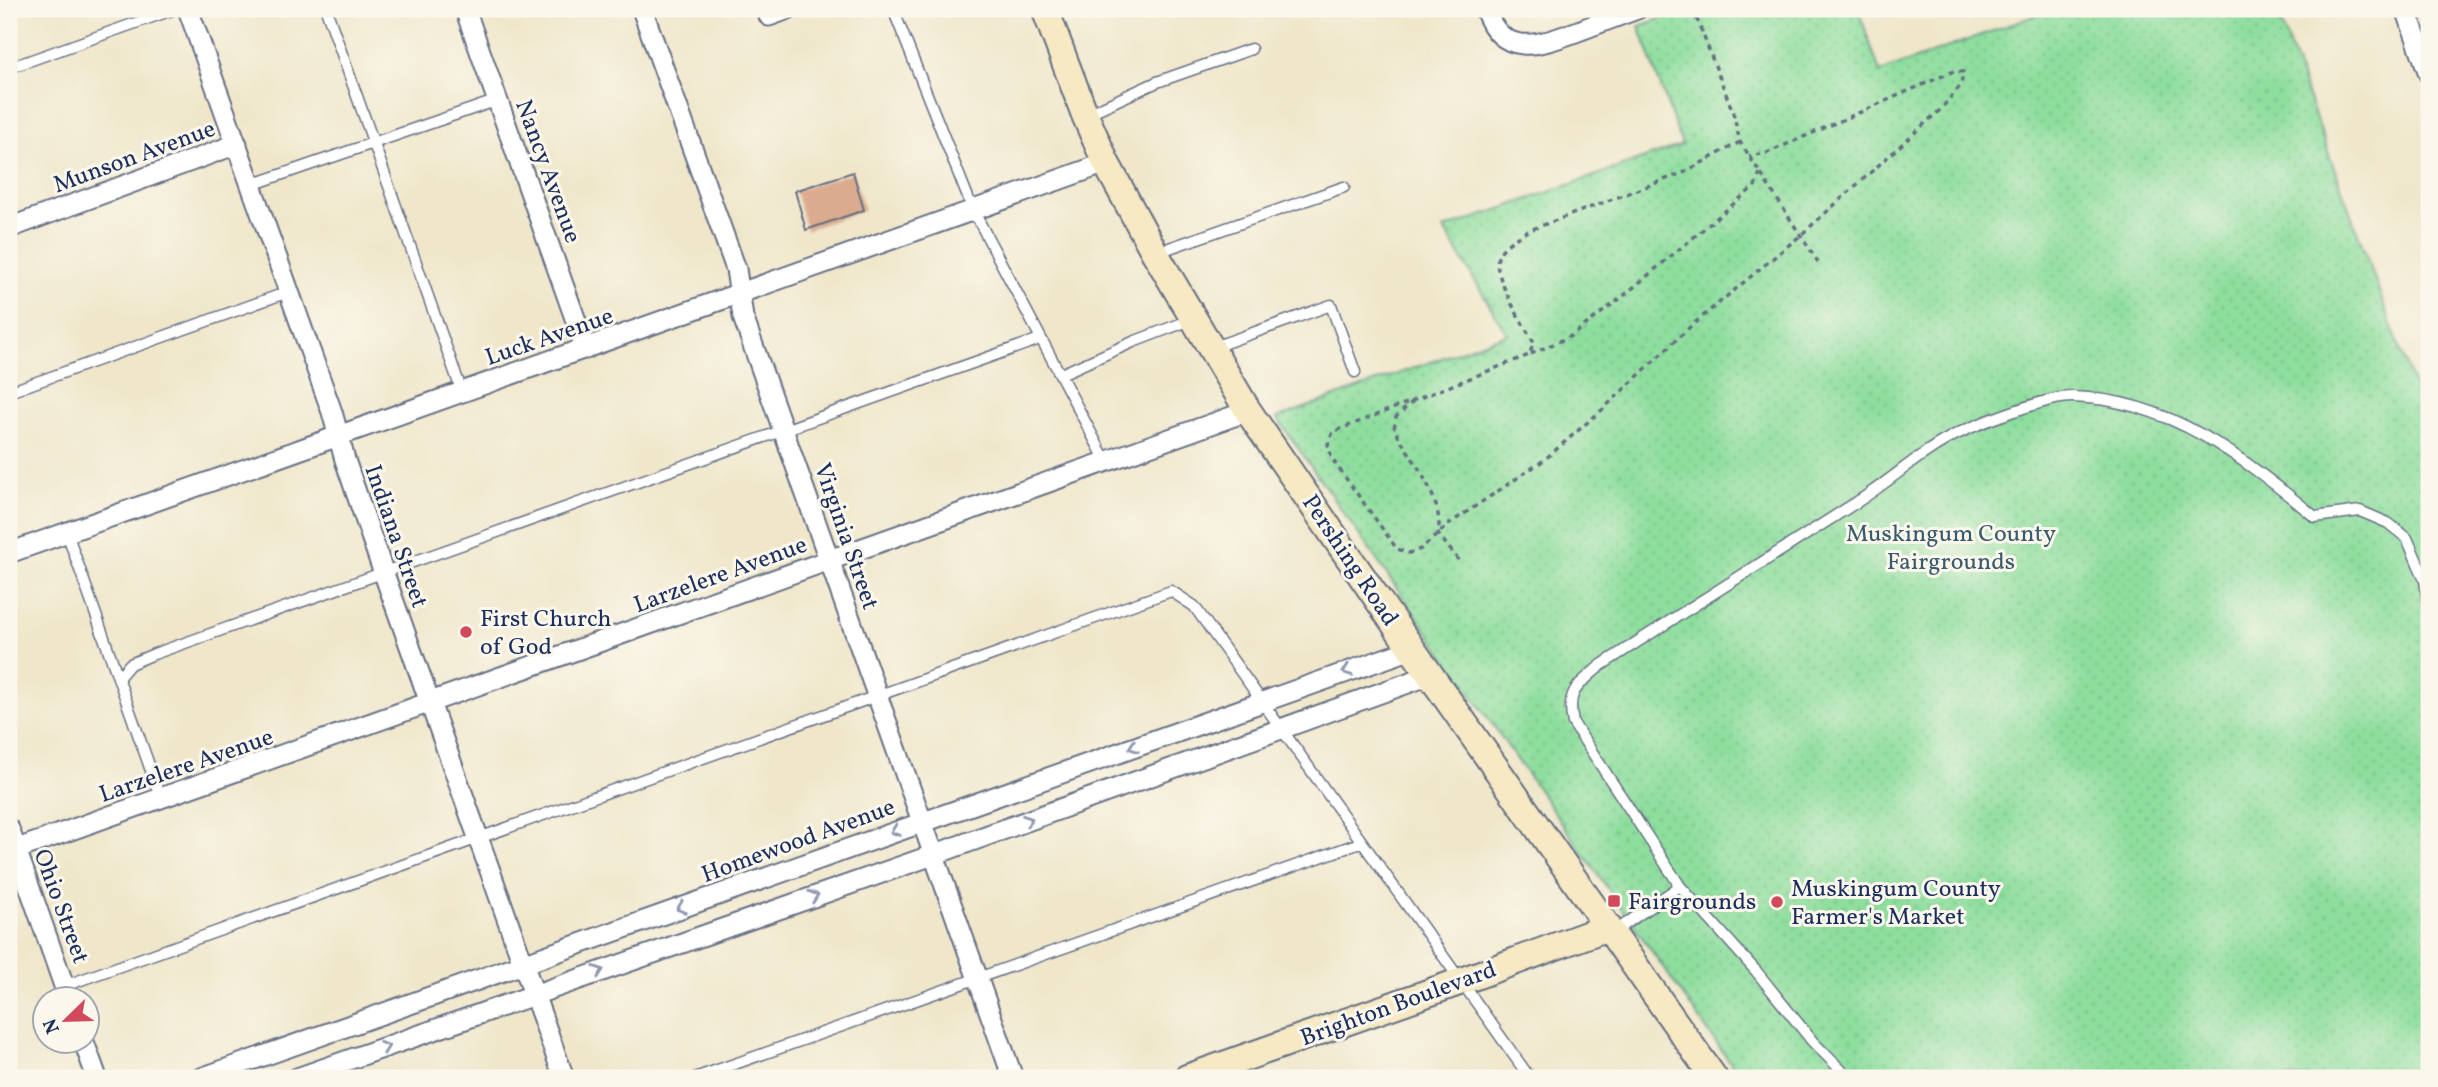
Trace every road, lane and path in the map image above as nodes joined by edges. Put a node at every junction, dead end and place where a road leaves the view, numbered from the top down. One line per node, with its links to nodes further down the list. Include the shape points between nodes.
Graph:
1 (175, 9): 15 (lane)
2 (188, 9): 21 (street, Indiana Street)
3 (326, 9): 19 (lane)
4 (465, 9): 17 (street, Nancy Avenue)
5 (642, 9): 33 (street, Virginia Street, via 736,269)
6 (789, 9): 13 (street)
7 (893, 9): 27 (lane)
8 (1045, 9): 18 (street, Pershing Road)
9 (1485, 9): 10 (street, via 1498,31 1510,41 1528,46)
10 (1637, 9)
11 (1693, 9): 20 (path)
12 (2406, 9): 16 (street)
13 (769, 16)
14 (1251, 49): 18 (lane, via 1157,82)
15 (9, 68)
16 (2429, 74)
17 (498, 100): 19 (lane); 37 (street, Nancy Avenue)
18 (1084, 115): 23 (street, Pershing Road)
19 (374, 142): 25 (lane); 42 (lane)
20 (1740, 142): 22 (path); 38 (path, via 1685,172 1527,231 1504,247 1497,259 1501,279 1534,343)
21 (236, 144): 25 (street, Indiana Street); 28 (street, Munson Avenue)
22 (1749, 156): 24 (path); 29 (path, via 1767,153 1954,71 1963,72 1961,85 1940,110)
23 (1105, 163): 27 (street, Luck Avenue); 30 (street, Pershing Road)
24 (1760, 173): 29 (path); 38 (path, via 1755,186 1616,302 1571,336)
25 (251, 185): 32 (street, Indiana Street)
26 (1344, 187): 30 (lane)
27 (973, 210): 33 (street, Luck Avenue); 35 (lane)
28 (9, 228)
29 (1801, 235): 31 (path); 49 (path, via 1691,326 1544,460)
30 (1155, 253): 34 (street, Pershing Road)
31 (1820, 265)
32 (288, 292): 41 (lane); 46 (street, Indiana Street)
33 (740, 293): 37 (street, Luck Avenue); 45 (street, Virginia Street, via 743,317)
34 (1193, 319): 36 (street, Pershing Road); 40 (lane)
35 (1040, 339): 40 (lane); 45 (lane)
36 (1211, 348): 39 (lane, via 1331,305); 44 (street, Pershing Road)
37 (586, 349): 42 (street, Luck Avenue)
38 (1529, 355): 43 (path)
39 (1355, 372)
40 (1061, 374): 47 (lane)
41 (9, 392)
42 (462, 392): 46 (street, Luck Avenue)
43 (1415, 399): 49 (path, via 1396,417 1394,429 1436,502); 49 (path, via 1333,432 1328,444 1332,459 1397,549 1409,553 1421,549)
44 (1248, 411): 47 (street, Larzelere Avenue); 55 (street, Pershing Road)
45 (783, 430): 51 (street, Virginia Street); 53 (lane)
46 (338, 436): 48 (street, Luck Avenue); 53 (street, Indiana Street)
47 (1107, 463): 51 (street, Larzelere Avenue)
48 (67, 533): 50 (street, Luck Avenue); 57 (lane)
49 (1438, 534): 52 (path)
50 (9, 553)
51 (830, 561): 58 (street, Virginia Street); 60 (street, Larzelere Avenue)
52 (1460, 562)
53 (383, 571): 57 (lane, via 154,654 130,664); 60 (street, Indiana Street)
54 (2429, 613): 69 (lane, via 2425,580 2407,538 2388,523 2360,511 2315,517 2255,467 2168,417 2110,402 2071,397 2044,401 1961,432 1909,464 1600,666 1573,691 1569,706 1573,723)
55 (1412, 649): 56 (street, Pershing Road); 59 (street, Homewood Avenue, one-way to 59)
56 (1430, 675): 61 (street); 70 (street, Pershing Road)
57 (118, 678): 62 (lane)
58 (876, 696): 59 (lane, via 1171,591 1194,606); 63 (street, Virginia Street); 65 (lane)
59 (1261, 702): 61 (lane); 63 (street, Homewood Avenue, one-way to 63)
60 (431, 704): 62 (street, Larzelere Avenue); 65 (street, Indiana Street)
61 (1282, 730): 66 (lane); 68 (street, one-way to 61)
62 (161, 800): 67 (street, Larzelere Avenue)
63 (921, 822): 68 (street, Virginia Street); 71 (street, Homewood Avenue, one-way to 71)
64 (9, 829): 67 (street, Ohio Street)
65 (478, 839): 71 (street, Indiana Street); 75 (lane)
66 (1360, 843): 72 (lane); 73 (lane)
67 (12, 851): 74 (street, Ohio Street)
68 (933, 855): 72 (street, Virginia Street); 76 (street, one-way to 68)
69 (1680, 886): 70 (lane); 87 (lane)
70 (1610, 930): 73 (street, Brighton Boulevard); 86 (street, Pershing Road)
71 (523, 964): 76 (street, Indiana Street); 79 (street, Homewood Avenue)
72 (977, 979): 82 (lane); 83 (street, Virginia Street)
73 (1459, 982): 84 (street, Brighton Boulevard); 85 (lane)
74 (64, 986)
75 (86, 986)
76 (534, 994): 80 (street, one-way to 76); 81 (street, Indiana Street)
77 (89, 1056): 78 (street)
78 (97, 1078)
79 (201, 1078)
80 (297, 1078)
81 (564, 1078)
82 (695, 1078)
83 (1013, 1078)
84 (1187, 1078)
85 (1530, 1078)
86 (1714, 1078)
87 (1849, 1078)

